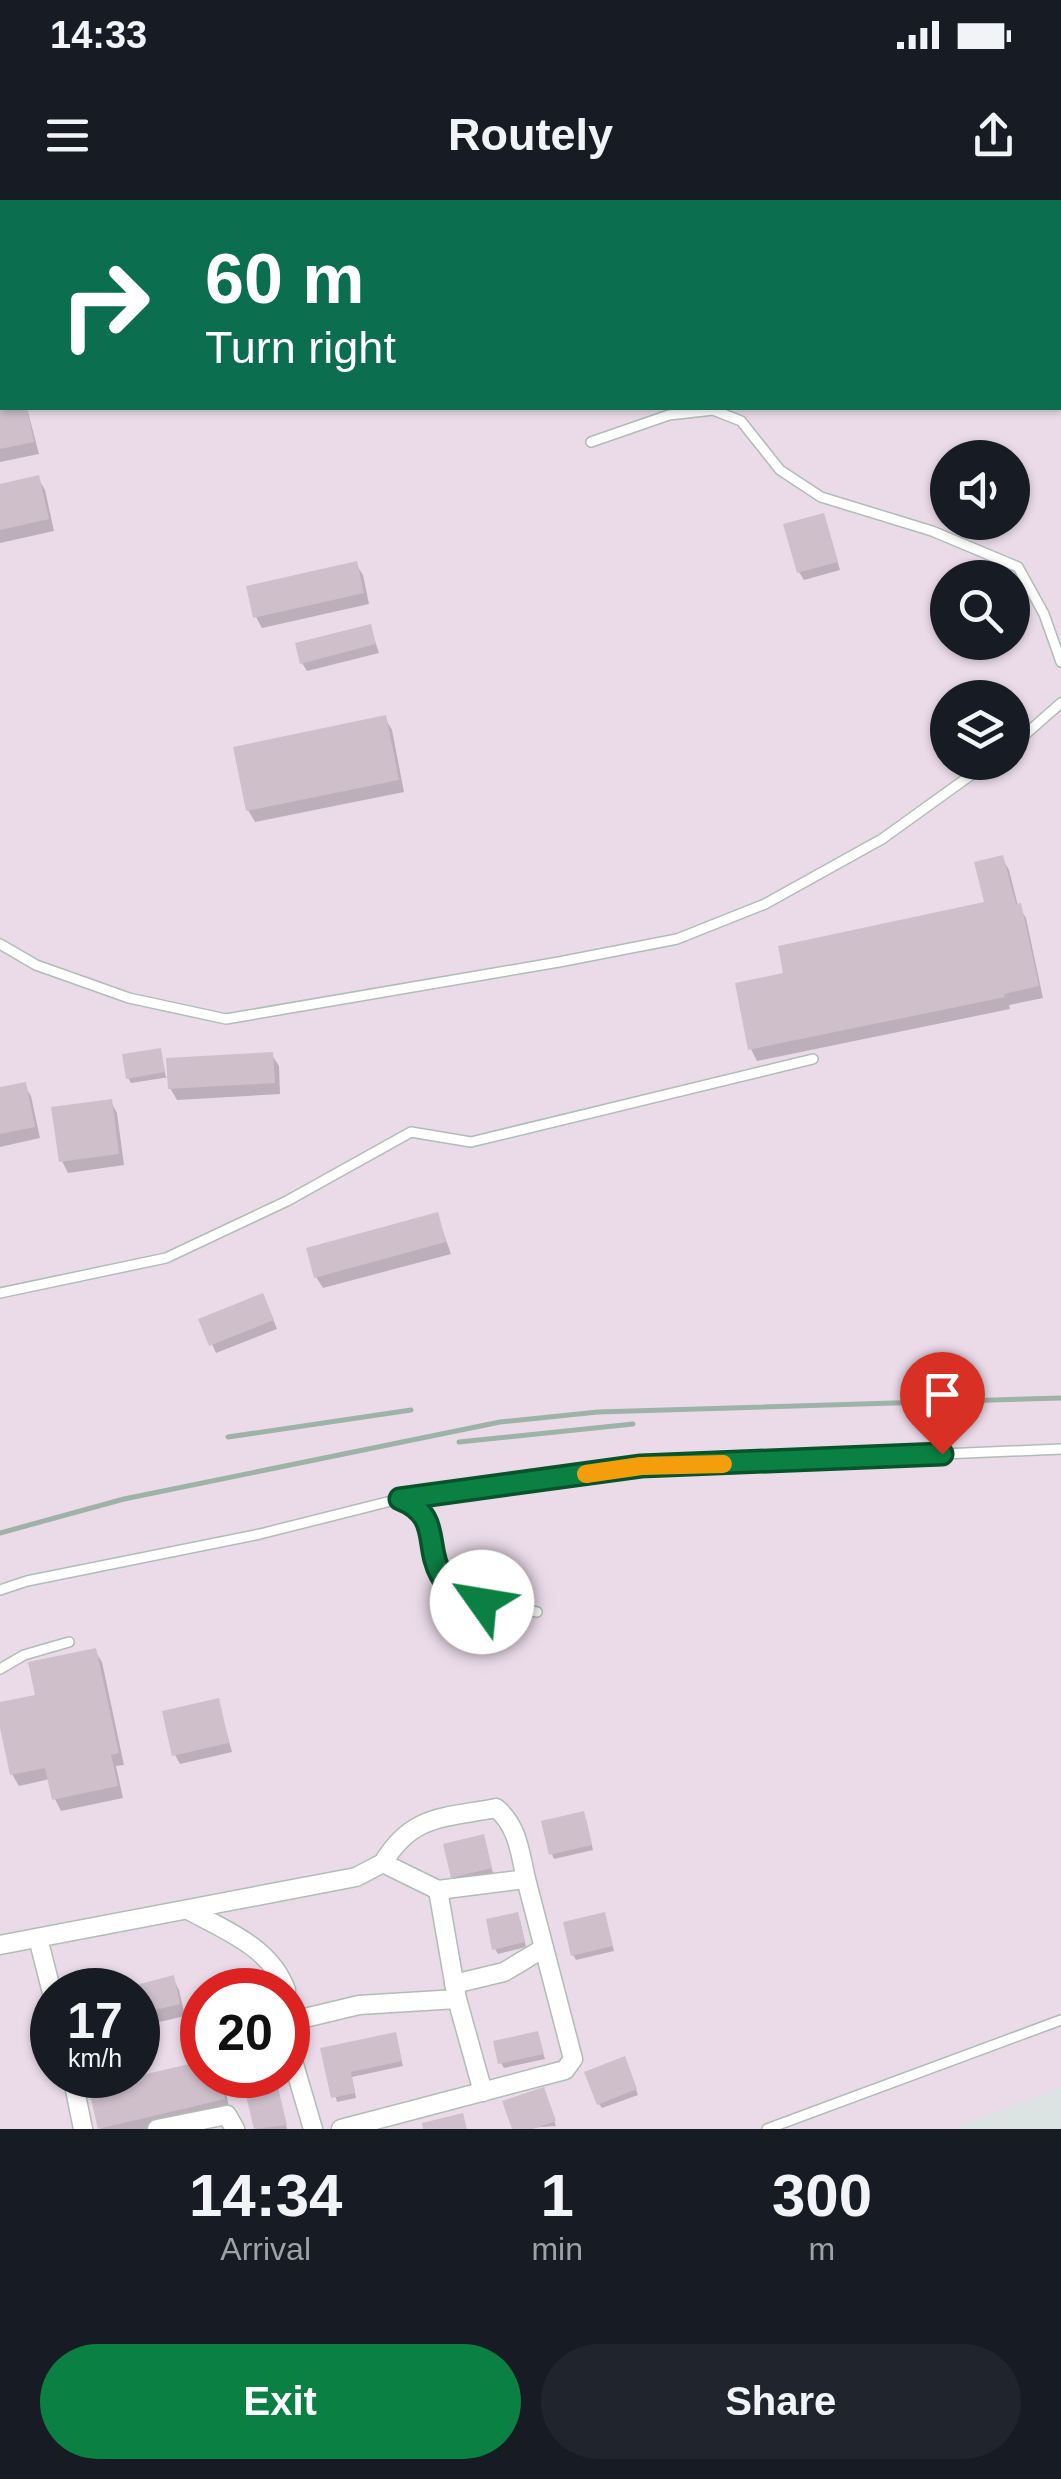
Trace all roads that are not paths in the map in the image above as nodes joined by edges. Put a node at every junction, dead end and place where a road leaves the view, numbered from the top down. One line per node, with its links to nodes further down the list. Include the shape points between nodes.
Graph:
1 (591, 442): 2 (lane, via 669,415 713,410 741,421 780,470 821,497 932,531 1018,567)
2 (1061, 662)
3 (1061, 703): 4 (lane)
4 (1030, 730)
5 (965, 780): 6 (lane, via 882,839 765,904 677,940 226,1020 129,998 36,965)
6 (0, 944)
7 (813, 1059): 8 (lane, via 471,1142 411,1132 166,1258)
8 (0, 1292)
9 (1061, 1449): 10 (lane, via 641,1466)
10 (400, 1499): 11 (lane); 12 (lane, via 423,1514 440,1574 454,1590)
11 (0, 1590)
12 (537, 1612)
13 (70, 1642): 14 (lane, via 24,1654)
14 (0, 1669)
15 (383, 1864): 16 (street, via 409,1830 496,1808 514,1827); 17 (street); 18 (street, via 356,1877)
16 (526, 1879): 17 (street); 21 (street)
17 (438, 1890): 24 (street)
18 (190, 1911): 19 (street); 23 (street, via 246,1942)
19 (38, 1938): 20 (street); 22 (street)
20 (0, 1945)
21 (544, 1948): 24 (street); 27 (street, via 573,2059 565,2070)
22 (46, 1968)
23 (275, 1968)
24 (456, 1992): 25 (street); 27 (street)
25 (310, 2017)
26 (1061, 2020): 35 (lane)
27 (484, 2092): 34 (street)
28 (77, 2098): 30 (street)
29 (304, 2098): 33 (street)
30 (83, 2129)
31 (157, 2129): 32 (street, via 227,2115)
32 (234, 2129)
33 (313, 2129)
34 (341, 2129)
35 (767, 2129)

